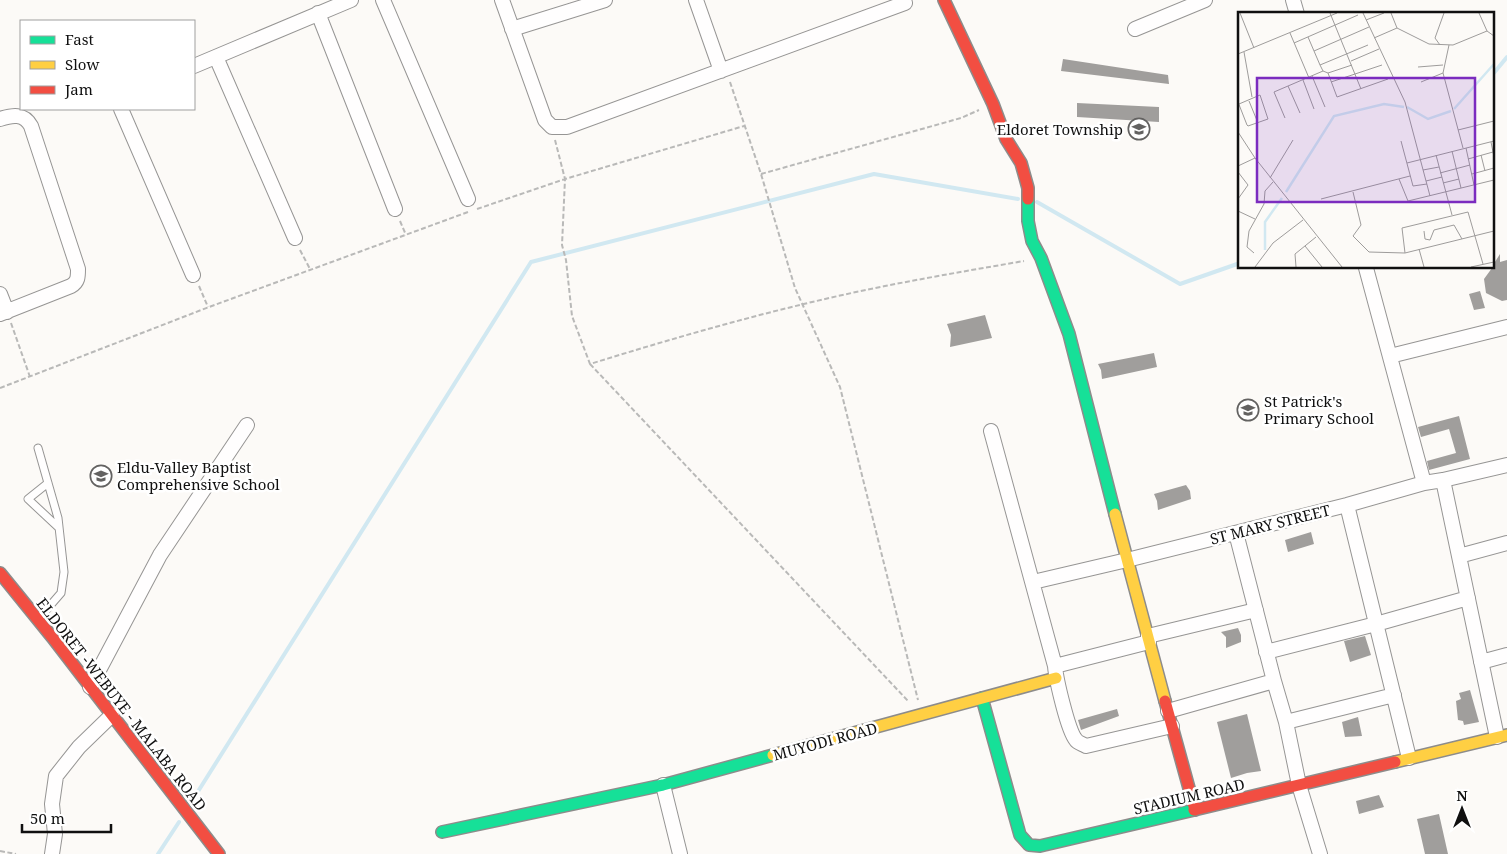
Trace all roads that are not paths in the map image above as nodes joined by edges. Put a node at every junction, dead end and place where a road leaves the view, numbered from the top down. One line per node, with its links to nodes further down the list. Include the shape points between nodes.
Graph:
1 (351, 0): 9 (street)
2 (383, 0): 17 (street)
3 (502, 0): 11 (street)
4 (605, 0): 11 (street)
5 (696, 0): 14 (street)
6 (944, 0): 38 (main road, via 1006,139 1022,163 1028,188 1032,241 1069,334)
7 (1205, 0): 10 (street)
8 (905, 3): 14 (street)
9 (318, 13): 12 (street); 18 (street)
10 (1135, 29)
11 (512, 30): 14 (street, via 545,120 552,127 567,127)
12 (216, 57): 13 (street); 19 (street)
13 (195, 66)
14 (723, 70)
15 (121, 110): 21 (street)
16 (0, 119): 23 (street, via 20,116 28,120 78,269 78,280 71,286)
17 (468, 199)
18 (395, 210)
19 (295, 238)
20 (1366, 269): 25 (street)
21 (193, 275)
22 (0, 294): 23 (street)
23 (4, 313)
24 (1507, 327): 25 (street)
25 (1390, 356): 32 (street)
26 (247, 425): 51 (street, via 160,555)
27 (991, 430): 40 (street)
28 (38, 448): 31 (lane)
29 (1507, 465): 30 (street, ST MARY STREET)
30 (1443, 480): 32 (street, ST MARY STREET); 37 (street)
31 (48, 483): 34 (lane); 34 (lane, via 28,499)
32 (1424, 484): 33 (street, ST MARY STREET)
33 (1346, 505): 35 (street, ST MARY STREET); 44 (street)
34 (59, 529): 43 (lane, via 64,572 61,592)
35 (1236, 532): 38 (street, ST MARY STREET); 42 (street)
36 (1507, 543): 37 (street)
37 (1459, 556): 41 (street)
38 (1127, 560): 40 (street, ST MARY STREET); 45 (main road)
39 (0, 573): 43 (main road, ELDORET -WEBUYE - MALABA ROAD)
40 (1033, 582): 49 (street)
41 (1468, 598): 44 (street); 48 (street)
42 (1256, 610): 45 (street); 46 (street)
43 (38, 620): 51 (main road, ELDORET -WEBUYE - MALABA ROAD)
44 (1376, 624): 46 (street); 52 (street)
45 (1148, 639): 49 (street); 54 (main road)
46 (1266, 652): 50 (street)
47 (1507, 655): 48 (street)
48 (1481, 662): 58 (street)
49 (1056, 672): 53 (main road, MUYODI ROAD); 57 (street, via 1071,731 1076,741 1086,746)
50 (1274, 682): 54 (street); 56 (street)
51 (90, 687): 55 (main road, ELDORET -WEBUYE - MALABA ROAD)
52 (1394, 695): 56 (street); 59 (street)
53 (982, 698): 60 (main road, MUYODI ROAD); 62 (main road, STADIUM ROAD, via 1020,835 1028,845 1040,846)
54 (1168, 711): 57 (main road)
55 (112, 715): 64 (street, via 79,747 56,776 52,804 55,834); 65 (main road, ELDORET -WEBUYE - MALABA ROAD)
56 (1286, 722): 61 (street)
57 (1172, 726): 62 (main road)
58 (1502, 736): 59 (main road, STADIUM ROAD)
59 (1409, 758): 61 (main road, STADIUM ROAD)
60 (663, 785): 63 (main road, MUYODI ROAD); 66 (street)
61 (1299, 785): 62 (main road, STADIUM ROAD); 67 (street)
62 (1195, 810)
63 (442, 832)
64 (52, 854)
65 (219, 854)
66 (680, 854)
67 (1320, 854)

